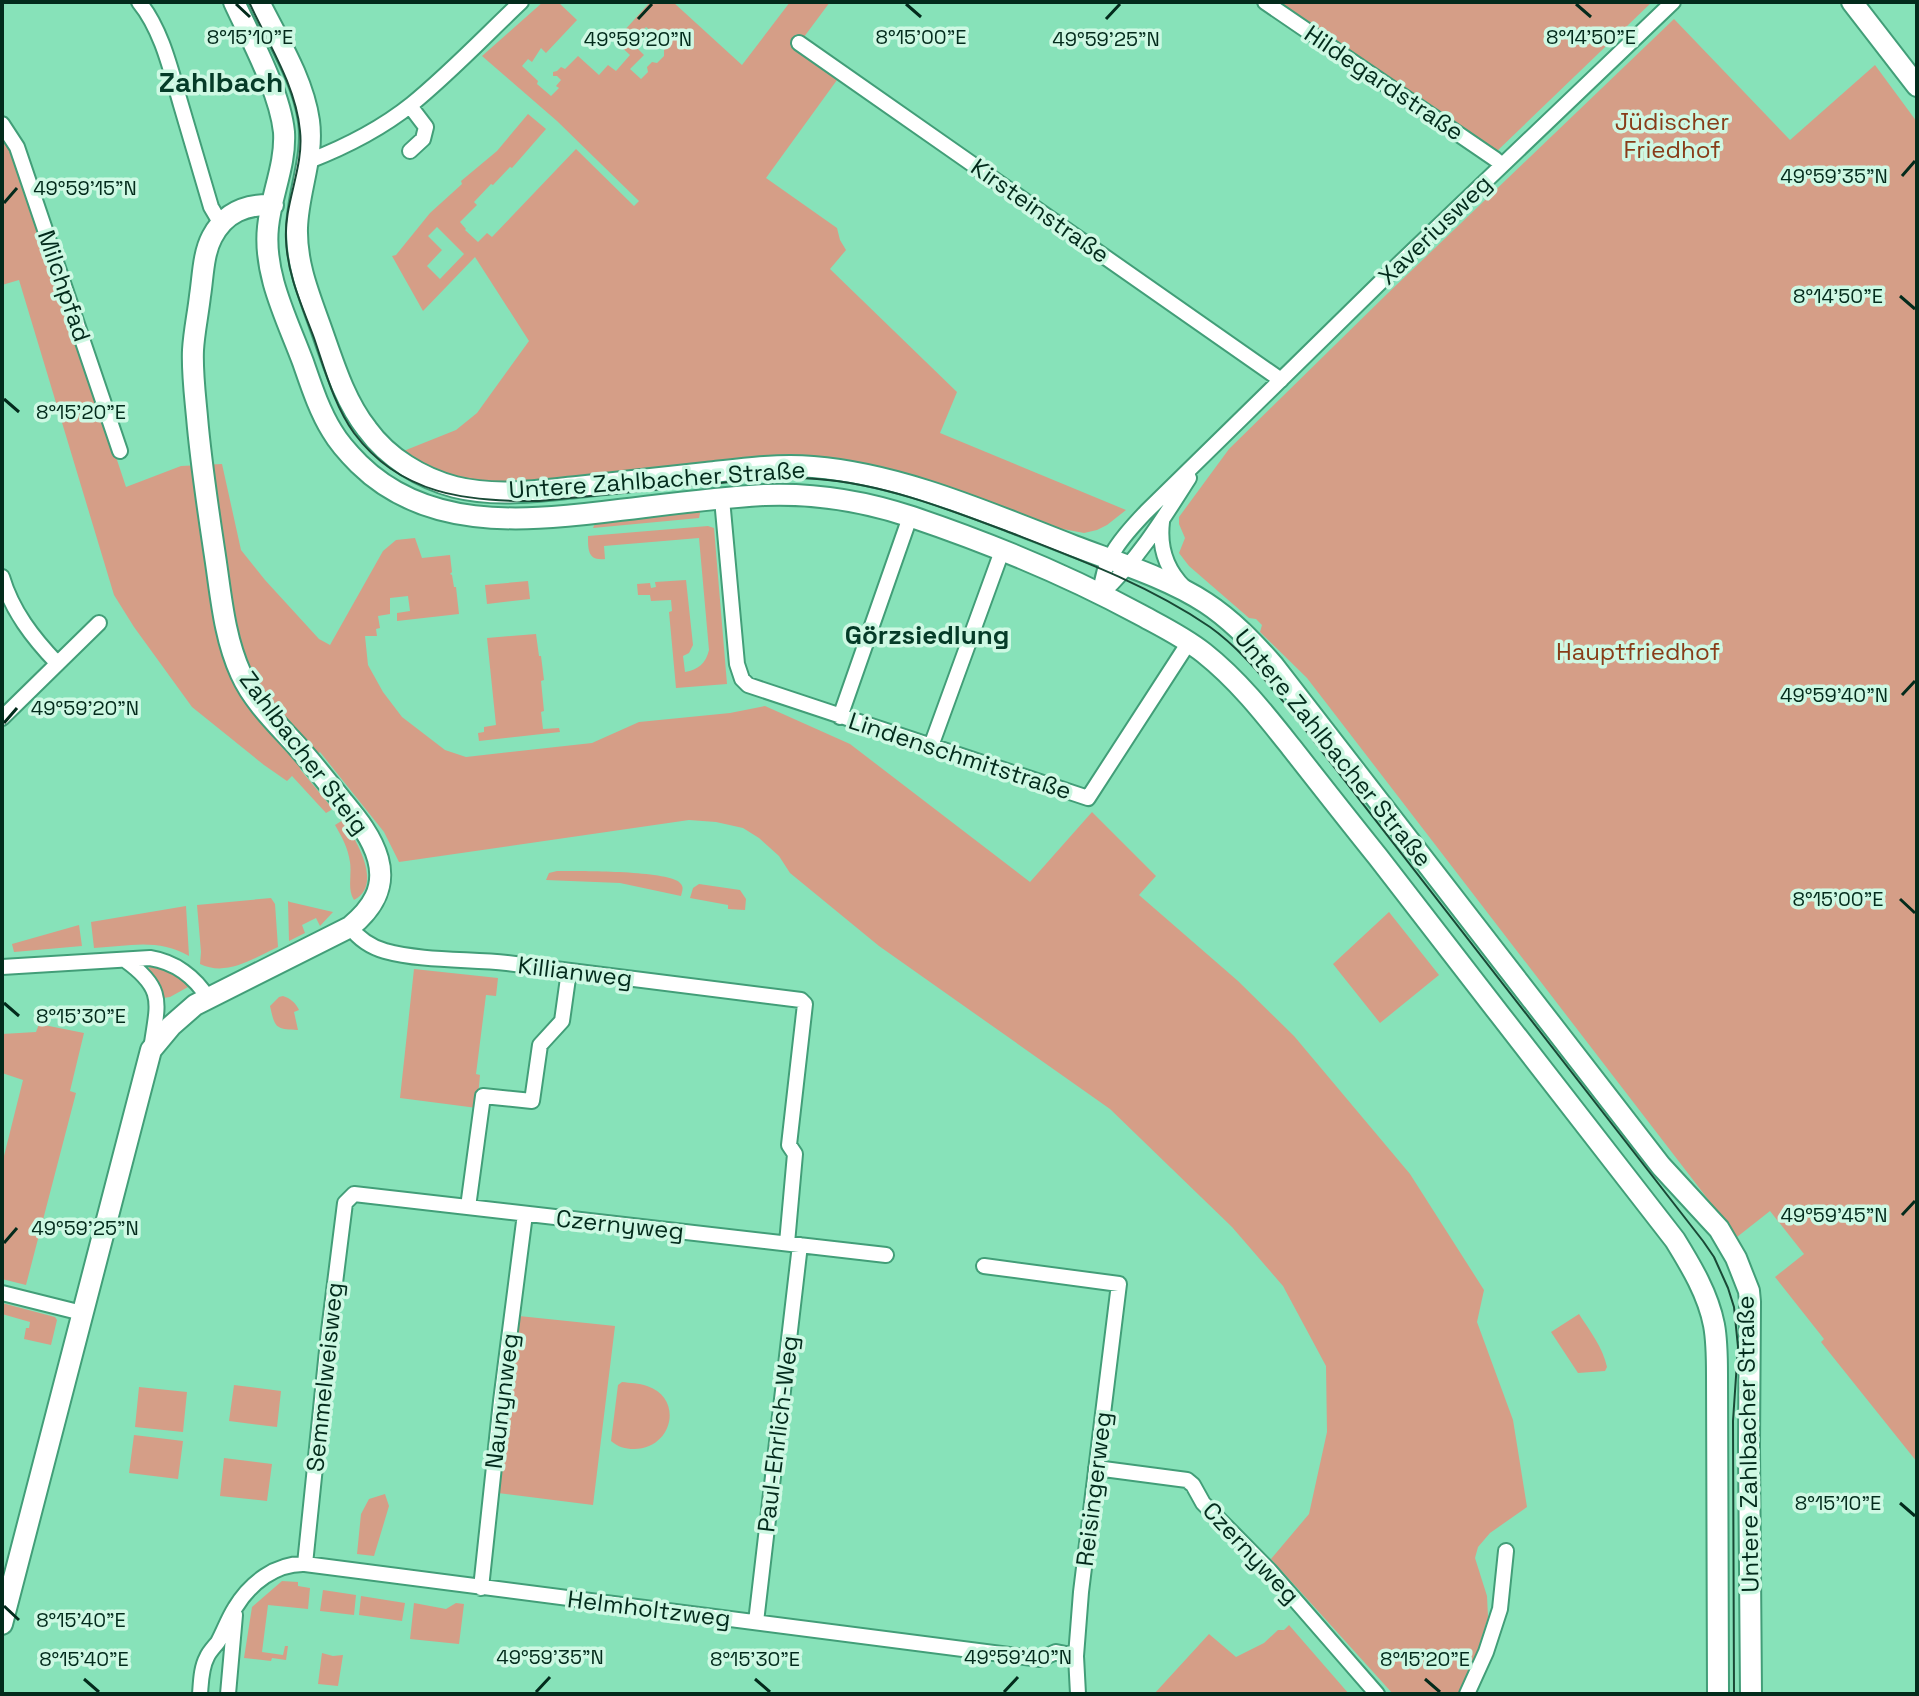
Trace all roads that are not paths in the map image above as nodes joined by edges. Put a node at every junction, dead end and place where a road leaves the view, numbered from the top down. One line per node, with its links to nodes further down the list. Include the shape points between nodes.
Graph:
1 (139, 2): 18 (street, via 158,36 211,207)
2 (234, 2): 13 (street, Untere Zahlbacher Straße, via 276,98)
3 (259, 2): 14 (street, Untere Zahlbacher Straße, via 302,94 310,131)
4 (521, 2): 10 (street)
5 (1265, 2): 15 (street, Hildegardstraße)
6 (1673, 2): 15 (street, Xaveriusweg)
7 (1852, 2): 9 (street)
8 (799, 43): 20 (street, Kirsteinstraße)
9 (1917, 86)
10 (410, 106): 12 (street, via 426,127 423,139); 14 (street)
11 (2, 124): 21 (street, Milchpfad, via 17,147)
12 (410, 151)
13 (283, 155): 14 (street); 17 (street, Untere Zahlbacher Straße)
14 (309, 161): 16 (street, Untere Zahlbacher Straße)
15 (1502, 165): 20 (street, Xaveriusweg)
16 (302, 192): 17 (street); 19 (street, Untere Zahlbacher Straße)
17 (274, 214): 18 (street); 19 (street); 23 (street, Untere Zahlbacher Straße, via 267,236 270,270 321,410 346,450 392,489 441,511 499,519)
18 (221, 224): 37 (street, Zahlbacher Steig, via 205,260 193,351 201,467 224,612 233,653 252,693 350,811 374,848 380,870 375,901)
19 (298, 250): 27 (street, Untere Zahlbacher Straße, via 349,401 392,455 430,478 500,493 753,468 834,469 939,496)
20 (1281, 380): 22 (street, Xaveriusweg)
21 (120, 451)
22 (1199, 460): 25 (street, Xaveriusweg); 27 (street, Xaveriusweg, via 1127,532)
23 (722, 499): 24 (street, Untere Zahlbacher Straße, via 812,496); 34 (street, Lindenschmitstraße, via 742,679)
24 (910, 517): 26 (street, Untere Zahlbacher Straße); 34 (street)
25 (1162, 520): 27 (street, Xaveriusweg); 30 (street, via 1168,566)
26 (1002, 551): 29 (street, Untere Zahlbacher Straße); 36 (street)
27 (1118, 563): 29 (street, Xaveriusweg); 30 (street, Untere Zahlbacher Straße)
28 (2, 577): 33 (street, via 18,615)
29 (1101, 594): 32 (street, Untere Zahlbacher Straße)
30 (1196, 597): 66 (street, Untere Zahlbacher Straße, via 1234,624 1274,666 1661,1166 1719,1229 1736,1258 1750,1302)
31 (99, 623): 33 (street)
32 (1189, 642): 36 (street, Lindenschmitstraße, via 1088,798); 65 (street, Untere Zahlbacher Straße, via 1227,673 1279,731 1669,1232 1699,1281 1714,1325 1717,1375)
33 (57, 663): 35 (street)
34 (840, 717): 36 (street, Lindenschmitstraße)
35 (2, 718)
36 (931, 746)
37 (350, 927): 40 (street, Killianweg, via 386,951); 41 (street, Zahlbacher Steig)
38 (125, 960): 39 (street); 41 (street, via 150,958 172,964); 43 (street, via 147,978 154,992)
39 (2, 967)
40 (569, 971): 42 (street, Killianweg); 45 (street, via 562,1021 540,1045 532,1101 483,1096)
41 (208, 998): 43 (street, Zahlbacher Steig, via 185,1012)
42 (805, 1004): 47 (street, Paul-Ehrlich-Weg, via 789,1145 795,1154)
43 (151, 1050): 51 (street)
44 (354, 1194): 45 (street, Czernyweg); 54 (street, Semmelweisweg, via 345,1203)
45 (468, 1207): 46 (street, Czernyweg)
46 (525, 1214): 47 (street, Czernyweg); 55 (street, Naunynweg)
47 (793, 1244): 48 (street, Czernyweg); 57 (street, Paul-Ehrlich-Weg)
48 (886, 1255)
49 (984, 1266): 52 (street, Reisingerweg, via 1119,1284)
50 (2, 1293): 51 (street)
51 (82, 1313): 58 (street)
52 (1096, 1468): 59 (street, Reisingerweg); 63 (street, Czernyweg, via 1187,1480)
53 (1506, 1551): 64 (street, via 1500,1609)
54 (305, 1564): 55 (street, Helmholtzweg); 56 (street, Helmholtzweg, via 278,1568)
55 (481, 1588): 57 (street, Helmholtzweg)
56 (235, 1607): 60 (street, Helmholtzweg, via 206,1658); 61 (street)
57 (756, 1622): 59 (street, Helmholtzweg, via 1040,1659 1056,1652)
58 (2, 1624)
59 (1076, 1656): 62 (street, Reisingerweg)
60 (200, 1694)
61 (228, 1694)
62 (1078, 1694)
63 (1377, 1694)
64 (1467, 1694)
65 (1718, 1694)
66 (1751, 1694)

